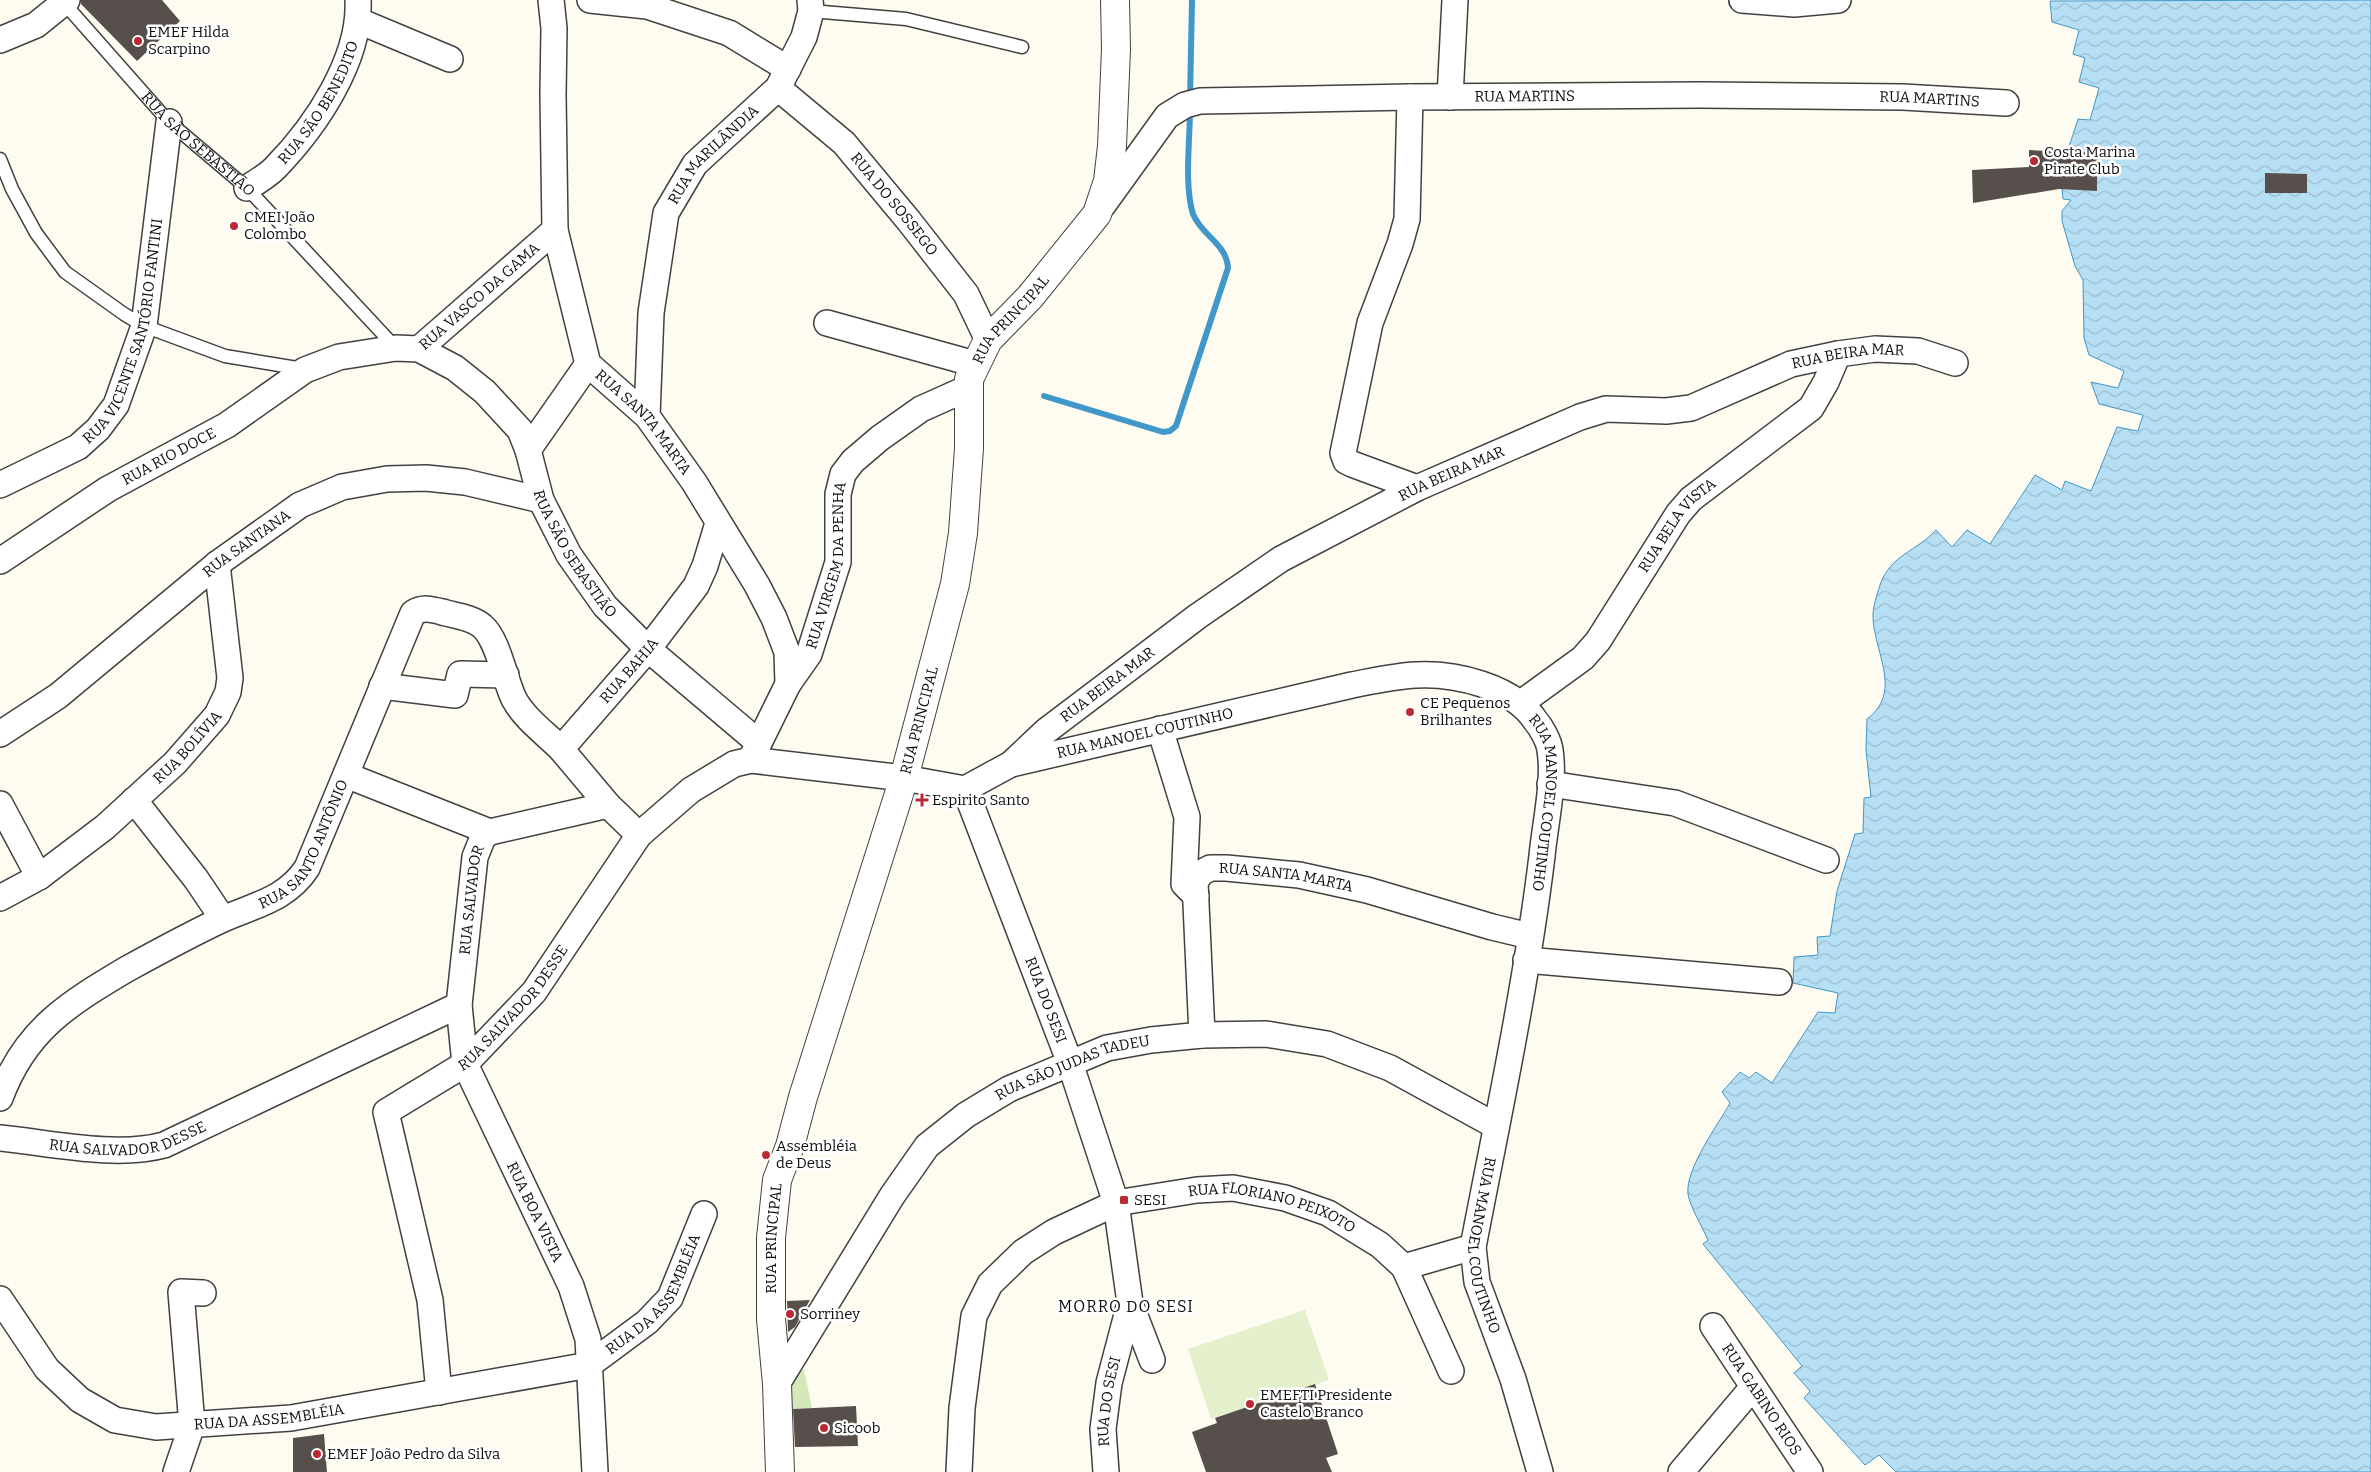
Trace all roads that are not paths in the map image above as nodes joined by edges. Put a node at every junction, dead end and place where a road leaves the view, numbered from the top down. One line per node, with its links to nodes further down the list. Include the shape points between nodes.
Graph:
1 (551, 0): 22 (street, RUA SANTA MARTA, via 554,28)
2 (590, 0): 13 (street, RUA DO SOSSEGO, via 647,6 729,33)
3 (1115, 0): 21 (street, RUA PRINCIPAL, via 1112,146 1108,181)
4 (1455, 0): 15 (street)
5 (1742, 0): 6 (street, via 1794,4)
6 (1838, 0)
7 (66, 2): 10 (street, via 36,25); 17 (lane, RUA SÃO SEBASTIÃO)
8 (811, 6): 11 (lane, via 906,19); 13 (street, RUA MARILÂNDIA, via 804,37)
9 (359, 10): 12 (street); 19 (street, RUA SÃO BENEDITO, via 351,52 306,132 274,169)
10 (0, 40)
11 (1022, 47)
12 (450, 59)
13 (783, 78): 25 (street, RUA DO SOSSEGO, via 844,143 909,221 966,294); 33 (street, RUA MARILÂNDIA, via 695,164 666,213 651,313)
14 (1410, 96): 15 (street, RUA MARTINS); 21 (street, RUA MARTINS, via 1217,99 1185,105 1167,116); 36 (street, via 1407,219 1370,322 1343,453 1352,464)
15 (1450, 96): 16 (street, RUA MARTINS, via 1893,97)
16 (2006, 103)
17 (169, 122): 19 (lane, RUA SÃO SEBASTIÃO); 24 (street, RUA VICENTE SANTÓRIO FANTINI)
18 (0, 158): 20 (lane)
19 (248, 188): 26 (lane, RUA SÃO SEBASTIÃO)
20 (6, 190): 24 (lane, via 65,272)
21 (1097, 214): 25 (street, RUA PRINCIPAL, via 1030,297)
22 (555, 230): 26 (street, RUA VASCO DA GAMA); 30 (street, RUA SANTA MARTA)
23 (827, 322): 32 (street)
24 (144, 326): 31 (lane, via 225,356); 35 (street, RUA VICENTE SANTÓRIO FANTINI, via 116,405 98,429 78,447)
25 (988, 340): 32 (street, RUA PRINCIPAL)
26 (408, 349): 28 (street, RUA VASCO DA GAMA); 34 (street, RUA SÃO SEBASTIÃO, via 455,368 485,392 520,430)
27 (1838, 354): 29 (street, RUA BEIRA MAR, via 1875,349 1918,351); 36 (street, RUA BEIRA MAR, via 1791,364 1691,408 1666,411 1606,409 1580,416); 45 (street, RUA BELA VISTA, via 1811,408 1691,499 1588,652)
28 (339, 357): 31 (street, RUA RIO DOCE)
29 (1955, 363)
30 (588, 364): 33 (street, RUA SANTA MARTA); 34 (street)
31 (305, 370): 39 (street, RUA RIO DOCE, via 227,425 108,489)
32 (972, 376): 43 (street, RUA VIRGEM DA PENHA, via 880,438 853,460 843,474 838,494 838,562 809,654); 52 (street, RUA PRINCIPAL, via 963,533 955,584)
33 (647, 416): 38 (street, RUA SANTA MARTA, via 694,482)
34 (528, 450): 37 (street, RUA SÃO SEBASTIÃO)
35 (0, 485)
36 (1417, 488): 50 (street, RUA BEIRA MAR, via 1281,559 1167,639 1046,731)
37 (541, 500): 40 (street, RUA SANTANA, via 465,482 387,479 342,488 300,504); 41 (street, RUA SÃO SEBASTIÃO, via 569,555 605,606)
38 (718, 523): 41 (street, RUA BAHIA, via 696,586); 43 (street, RUA SANTA MARTA, via 774,618 787,652)
39 (0, 561)
40 (217, 564): 47 (street, RUA SANTANA, via 58,696); 55 (street, RUA BOLÍVIA, via 230,678 228,692 217,715 175,764)
41 (648, 649): 48 (street, RUA BAHIA); 49 (street, RUA SÃO SEBASTIÃO)
42 (506, 676): 44 (street, via 460,674 455,695); 44 (street, RUA SANTO ANTÔNIO, via 482,626 427,608 413,613); 48 (street, RUA SANTO ANTÔNIO, via 521,709)
43 (788, 684): 49 (street, RUA SANTA MARTA)
44 (382, 686): 51 (street, RUA SANTO ANTÔNIO)
45 (1521, 703): 46 (street, RUA MANOEL COUTINHO, via 1487,686 1418,674 1392,676); 53 (street, RUA MANOEL COUTINHO, via 1536,720 1550,749)
46 (1160, 729): 50 (street, RUA MANOEL COUTINHO); 62 (street, via 1187,817 1184,884)
47 (0, 734)
48 (561, 749): 57 (street)
49 (755, 751): 52 (street, RUA SALVADOR DESSE); 59 (street, RUA SALVADOR DESSE, via 691,790)
50 (1011, 764): 54 (street, RUA MANOEL COUTINHO)
51 (346, 775): 58 (street); 64 (street, RUA SANTO ANTÔNIO, via 298,882 266,903)
52 (904, 778): 54 (street); 86 (street, RUA PRINCIPAL, via 777,1180 771,1238 770,1319)
53 (1550, 784): 60 (street, via 1675,803); 65 (street, RUA MANOEL COUTINHO)
54 (965, 789): 70 (street, RUA DO SESI)
55 (134, 800): 61 (street, RUA BOLÍVIA, via 105,827); 64 (street)
56 (0, 804): 61 (street)
57 (608, 805): 58 (street, RUA SALVADOR); 59 (street)
58 (490, 832): 68 (street, RUA SALVADOR, via 483,836 475,857)
59 (639, 836): 71 (street, RUA SALVADOR DESSE, via 534,992)
60 (1826, 860)
61 (39, 877): 63 (street, RUA BOLÍVIA)
62 (1196, 896): 65 (street, RUA SANTA MARTA, via 1195,882 1210,868 1299,875 1367,890); 69 (street, RUA SANTA MARTA)
63 (0, 898)
64 (223, 919): 72 (street, RUA SANTO ANTÔNIO, via 157,952 74,1000 39,1031 8,1076)
65 (1530, 936): 66 (street, RUA MANOEL COUTINHO)
66 (1526, 960): 67 (street); 73 (street, RUA MANOEL COUTINHO)
67 (1779, 982)
68 (459, 1005): 71 (street, RUA SALVADOR DESSE); 74 (street, RUA SALVADOR DESSE, via 164,1145 144,1150 121,1150)
69 (1202, 1035): 70 (street, RUA SÃO JUDAS TADEU, via 1107,1048); 73 (street, RUA SÃO JUDAS TADEU, via 1266,1034 1327,1044 1390,1068)
70 (1070, 1062): 75 (street, RUA DO SESI); 86 (street, RUA SÃO JUDAS TADEU, via 1009,1090 966,1115 926,1146)
71 (465, 1064): 84 (street, RUA BOA VISTA, via 571,1286 588,1339); 88 (street, via 386,1112 430,1300)
72 (0, 1098)
73 (1496, 1126): 77 (street, RUA MANOEL COUTINHO)
74 (0, 1138)
75 (1116, 1203): 78 (street, RUA FLORIANO PEIXOTO, via 1197,1190 1233,1188 1285,1198 1328,1213 1380,1245); 81 (street, RUA DO SESI); 94 (street, RUA FLORIANO PEIXOTO, via 1054,1232 1023,1252 990,1284 974,1316 962,1408)
76 (704, 1214): 84 (street, RUA DA ASSEMBLÉIA, via 670,1298 647,1322)
77 (1473, 1247): 78 (street); 96 (street, RUA MANOEL COUTINHO, via 1477,1282 1513,1379)
78 (1404, 1267): 85 (street, RUA FLORIANO PEIXOTO)
79 (203, 1294): 89 (street, via 181,1292)
80 (0, 1299): 89 (street, RUA DA ASSEMBLÉIA, via 47,1369 80,1400 115,1420 156,1427)
81 (1130, 1303): 83 (street, RUA DO SESI); 95 (street, RUA DO SESI, via 1109,1383 1103,1429)
82 (1713, 1326): 87 (street, RUA GABINO RIOS)
83 (1152, 1360)
84 (589, 1365): 88 (street, RUA DA ASSEMBLÉIA); 92 (street, RUA DA ASSEMBLÉIA)
85 (1451, 1371)
86 (777, 1384): 93 (street, RUA PRINCIPAL)
87 (1753, 1387): 90 (street, RUA GABINO RIOS); 97 (street)
88 (439, 1392): 89 (street, RUA DA ASSEMBLÉIA, via 291,1418)
89 (192, 1425): 91 (street)
90 (1798, 1468)
91 (176, 1472)
92 (595, 1472)
93 (780, 1472)
94 (959, 1472)
95 (1106, 1472)
96 (1540, 1472)
97 (1681, 1472)

